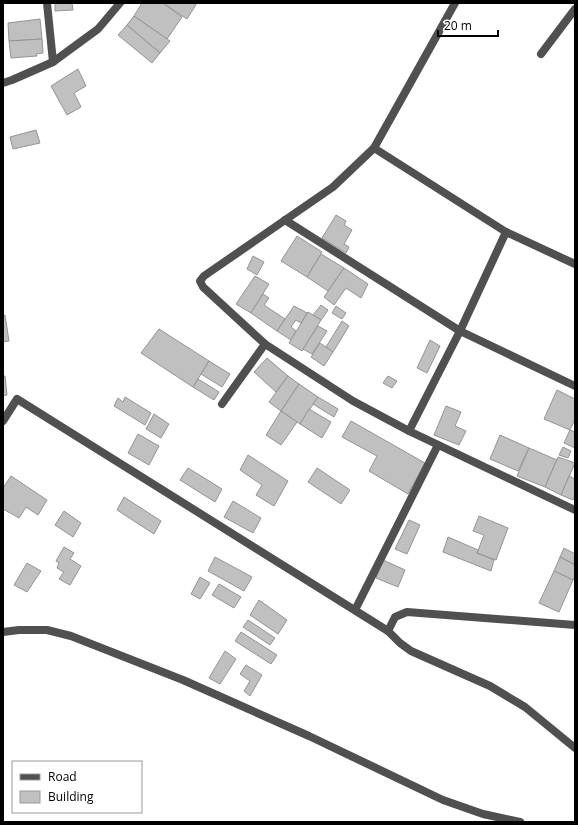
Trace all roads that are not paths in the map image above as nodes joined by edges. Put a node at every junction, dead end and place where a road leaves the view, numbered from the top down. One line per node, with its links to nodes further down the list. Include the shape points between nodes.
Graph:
1 (47, 3): 6 (street)
2 (120, 3): 6 (street, via 98,29)
3 (455, 3): 8 (street)
4 (575, 9): 5 (street)
5 (540, 54)
6 (53, 62): 7 (street)
7 (3, 83)
8 (374, 148): 9 (street, via 333,187); 10 (street)
9 (285, 220): 12 (street); 13 (street, via 200,281 203,287)
10 (506, 232): 11 (street); 12 (street)
11 (575, 264)
12 (460, 331): 14 (street); 17 (street)
13 (265, 344): 15 (street); 17 (street, via 353,401)
14 (575, 386)
15 (222, 404)
16 (3, 421): 20 (street, via 17,399)
17 (409, 431): 18 (street)
18 (438, 445): 19 (street); 20 (street)
19 (575, 510)
20 (355, 610): 22 (street)
21 (575, 625): 22 (street, via 407,612 395,617)
22 (388, 630): 24 (street, via 411,651 490,686 525,707)
23 (3, 632): 25 (street, via 47,630 71,636 211,692 443,800 483,814)
24 (575, 748)
25 (520, 822)

